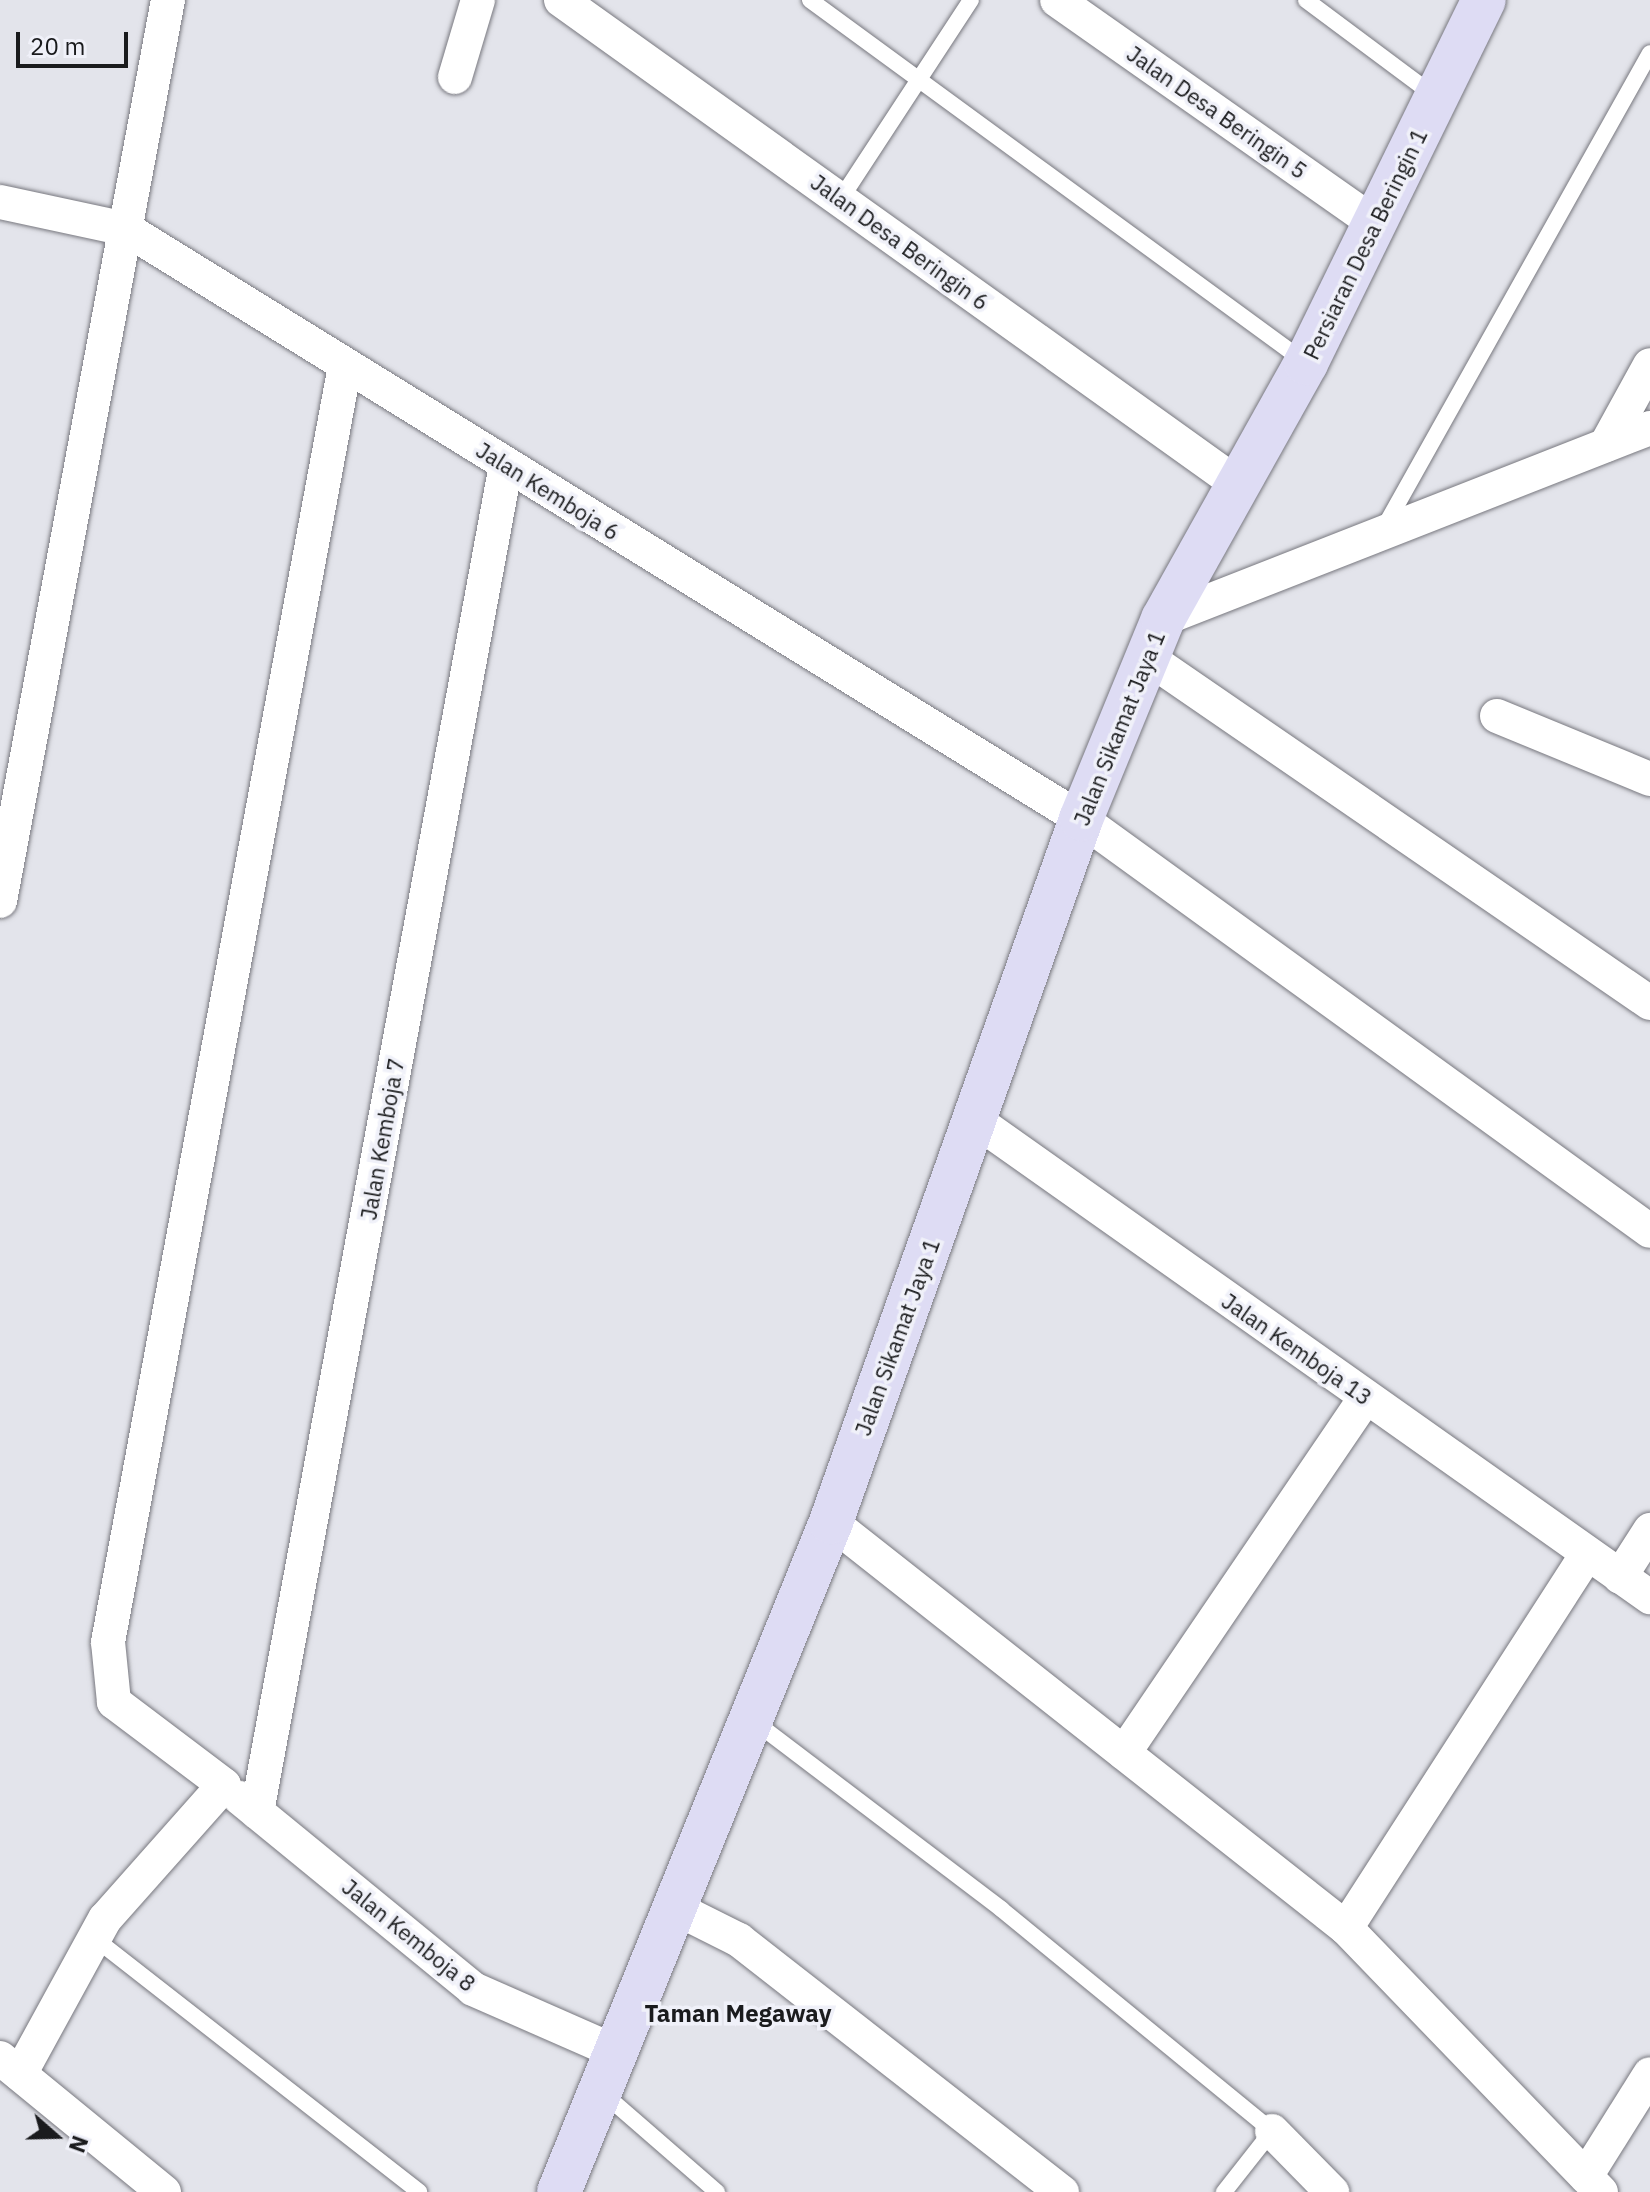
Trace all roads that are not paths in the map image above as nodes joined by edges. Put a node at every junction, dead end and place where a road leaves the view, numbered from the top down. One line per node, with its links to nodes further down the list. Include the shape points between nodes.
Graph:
1 (168, 0): 16 (street)
2 (478, 0): 10 (street)
3 (561, 0): 13 (street, Jalan Desa Beringin 6)
4 (810, 0): 11 (lane)
5 (971, 0): 11 (lane)
6 (1057, 0): 15 (street, Jalan Desa Beringin 5)
7 (1306, 0): 12 (lane)
8 (1484, 0): 12 (main road, Persiaran Desa Beringin 1)
9 (1650, 53): 24 (lane)
10 (455, 77)
11 (918, 79): 13 (lane); 17 (lane)
12 (1437, 98): 15 (main road, Persiaran Desa Beringin 1)
13 (840, 200): 23 (street, Jalan Desa Beringin 6)
14 (0, 202): 16 (street, Jalan Kemboja 6)
15 (1377, 225): 17 (main road, Persiaran Desa Beringin 1)
16 (126, 229): 19 (street, Jalan Kemboja 6); 29 (street)
17 (1306, 363): 23 (main road, Persiaran Desa Beringin 1)
18 (1650, 365): 21 (street)
19 (345, 366): 22 (street, Jalan Kemboja 6); 41 (street, Jalan Kemboja 8, via 108,1642 114,1702)
20 (1650, 428): 21 (street)
21 (1606, 445): 24 (street)
22 (506, 465): 28 (street, Jalan Kemboja 6); 42 (street, Jalan Kemboja 7)
23 (1239, 485): 25 (main road, Jalan Sikamat Jaya 1)
24 (1381, 534): 25 (street)
25 (1156, 638): 28 (main road, Jalan Sikamat Jaya 1); 30 (street)
26 (1497, 716): 27 (street)
27 (1650, 779)
28 (1081, 819): 31 (main road, Jalan Sikamat Jaya 1); 32 (street, Jalan Kemboja 6)
29 (0, 901)
30 (1650, 1003)
31 (975, 1120): 33 (street, Jalan Kemboja 13); 34 (main road, Jalan Sikamat Jaya 1)
32 (1650, 1231)
33 (1366, 1397): 36 (street, Jalan Kemboja 13); 40 (street)
34 (831, 1522): 39 (main road, Jalan Sikamat Jaya 1); 40 (street)
35 (1650, 1530): 37 (street)
36 (1587, 1554): 37 (street, Jalan Kemboja 13); 44 (street)
37 (1620, 1577): 38 (street, Jalan Kemboja 13)
38 (1650, 1597)
39 (751, 1719): 43 (main road, Jalan Sikamat Jaya 1); 50 (lane, via 1001,1909)
40 (1124, 1753): 44 (street)
41 (224, 1785): 42 (street, Jalan Kemboja 8); 45 (street)
42 (257, 1812): 46 (street, Jalan Kemboja 8, via 473,1989)
43 (673, 1907): 46 (main road, Jalan Sikamat Jaya 1); 56 (street, via 739,1940)
44 (1346, 1928): 51 (street)
45 (93, 1937): 47 (street); 53 (lane)
46 (614, 2051): 49 (main road, Jalan Sikamat Jaya 1)
47 (10, 2066): 52 (street)
48 (1650, 2074): 51 (street)
49 (603, 2093): 54 (main road, Jalan Sikamat Jaya 1); 55 (lane)
50 (1272, 2131): 57 (lane); 58 (street)
51 (1593, 2184)
52 (164, 2192)
53 (419, 2192)
54 (559, 2192)
55 (717, 2192)
56 (1062, 2192)
57 (1224, 2192)
58 (1332, 2192)

